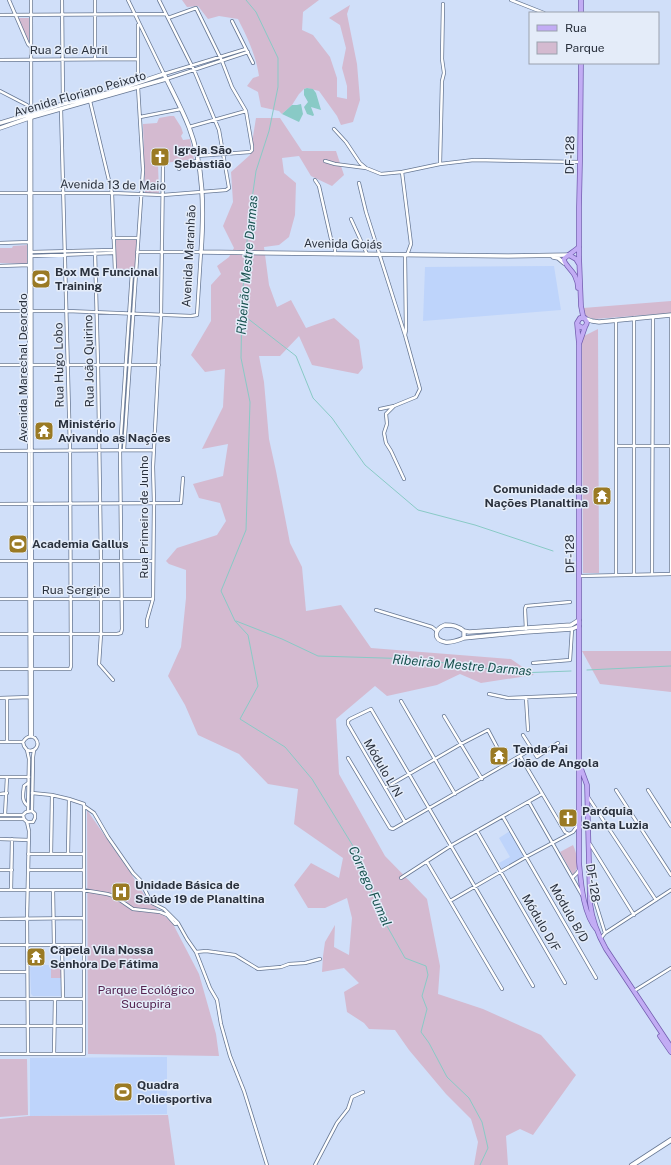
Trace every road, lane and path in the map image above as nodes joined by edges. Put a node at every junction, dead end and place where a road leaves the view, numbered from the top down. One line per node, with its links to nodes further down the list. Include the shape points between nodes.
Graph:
1 (9, 0): 14 (street)
2 (31, 0): 15 (street, Avenida Marechal Deorodo)
3 (62, 0): 16 (street)
4 (94, 0): 17 (street)
5 (128, 0): 18 (street)
6 (159, 0): 12 (street)
7 (511, 0): 10 (street)
8 (581, 0): 11 (main road)
9 (443, 4): 63 (street, via 444,73)
10 (541, 12)
11 (581, 12)
12 (166, 14): 18 (street); 19 (street)
13 (0, 15): 14 (street)
14 (15, 15): 15 (street); 22 (street)
15 (31, 15): 16 (street); 22 (street, Avenida Marechal Deorodo)
16 (62, 15): 17 (street); 26 (street)
17 (95, 15): 18 (street); 27 (street)
18 (134, 15): 21 (street)
19 (168, 18): 25 (street, via 196,8); 34 (street)
20 (232, 21): 23 (street)
21 (138, 23): 28 (street); 36 (street)
22 (31, 47): 30 (street, Avenida Marechal Deorodo)
23 (246, 49): 24 (street); 25 (street, Avenida Floriano Peixoto)
24 (248, 52): 31 (street, Avenida Floriano Peixoto); 32 (street)
25 (220, 57): 31 (street); 34 (street, Avenida Floriano Peixoto)
26 (62, 59): 27 (street, Rua 2 de Abril); 30 (street, Rua 2 de Abril); 43 (street)
27 (95, 59): 28 (street, Rua 2 de Abril)
28 (137, 59): 38 (street)
29 (0, 60): 30 (street, Rua 2 de Abril)
30 (32, 60): 48 (street, Avenida Marechal Deorodo)
31 (222, 61): 35 (street, Avenida Floriano Peixoto); 47 (street, via 232,87)
32 (253, 63)
33 (581, 64): 61 (main road, DF-128 / DF-128)
34 (192, 66): 35 (street); 36 (street, Avenida Floriano Peixoto)
35 (194, 70): 37 (street, Avenida Floriano Peixoto); 50 (street)
36 (164, 74): 37 (street, Avenida Floriano Peixoto); 38 (street, Avenida Floriano Peixoto)
37 (166, 79): 38 (street, Avenida Floriano Peixoto); 46 (street, Avenida Maranhão)
38 (138, 85): 40 (street, Avenida Floriano Peixoto); 49 (street)
39 (0, 91): 48 (street, Avenida Marechal Deorodo, via 27,104)
40 (99, 96): 41 (street, Avenida Floriano Peixoto); 42 (street, Avenida Floriano Peixoto)
41 (90, 101): 42 (street, Avenida Floriano Peixoto); 71 (street)
42 (79, 102): 44 (street, Avenida Floriano Peixoto)
43 (63, 104): 44 (street, Avenida Floriano Peixoto); 48 (street, Avenida Floriano Peixoto)
44 (72, 104): 45 (street, Avenida Floriano Peixoto)
45 (61, 109): 48 (street, Avenida Floriano Peixoto); 75 (street, Rua Hugo Lobo)
46 (181, 109): 49 (street); 54 (street, Avenida Maranhão)
47 (246, 111): 50 (street); 57 (street, via 252,150 247,153)
48 (30, 116): 51 (street, Avenida Floriano Peixoto); 53 (street, Avenida Floriano Peixoto); 74 (street, Avenida Marechal Deorodo)
49 (140, 117): 76 (street, via 143,170)
50 (215, 120): 54 (street); 57 (street)
51 (6, 121): 52 (street, Avenida Floriano Peixoto); 53 (street, via 5,124)
52 (0, 123)
53 (8, 126): 55 (street, Avenida Floriano Peixoto)
54 (189, 127): 58 (street, Avenida Maranhão)
55 (0, 128)
56 (334, 129): 62 (street)
57 (224, 154): 58 (street); 72 (street, Avenida 13 de Maio, via 230,188)
58 (197, 156): 59 (street, Avenida Maranhão)
59 (197, 161): 67 (street, via 181,164); 72 (street, Avenida Maranhão)
60 (325, 161): 65 (street)
61 (580, 162): 63 (street, via 474,160); 83 (main road, DF-128 / DF-128)
62 (360, 163): 65 (street); 66 (street)
63 (440, 164): 68 (street)
64 (163, 166): 77 (street, Rua Primeiro de Junho)
65 (356, 167): 66 (street)
66 (366, 168): 68 (street, via 381,174)
67 (178, 169)
68 (402, 172): 94 (street, via 411,244)
69 (315, 180): 91 (street, via 319,186)
70 (359, 183): 93 (street)
71 (112, 192): 75 (street, Avenida 13 de Maio); 76 (street, Avenida 13 de Maio); 79 (street)
72 (202, 192): 77 (street, Avenida 13 de Maio); 89 (street, Avenida Maranhão)
73 (0, 193): 74 (street, Avenida 13 de Maio)
74 (31, 193): 75 (street, Avenida 13 de Maio); 81 (street, Avenida Marechal Deorodo)
75 (64, 193): 90 (street, Rua Hugo Lobo)
76 (141, 195): 77 (street, Avenida 13 de Maio); 80 (street)
77 (163, 195): 88 (street, Rua Primeiro de Junho)
78 (351, 218): 92 (street)
79 (113, 238): 80 (street); 84 (street)
80 (138, 238): 87 (street)
81 (30, 242): 82 (street); 85 (street, Avenida Marechal Deorodo); 96 (street, Avenida Marechal Deorodo)
82 (0, 243)
83 (579, 247): 95 (main road); 101 (main road, DF-128 / DF-128)
84 (113, 251): 86 (street); 102 (street, via 115,271)
85 (32, 252): 90 (street); 96 (street, Avenida Marechal Deorodo)
86 (95, 252): 90 (street); 108 (street, Rua João Quirino)
87 (137, 252): 88 (street, Avenida Goiás); 103 (street)
88 (163, 252): 89 (street, Avenida Goiás); 110 (street, Rua Primeiro de Junho)
89 (200, 252): 91 (street, Avenida Goiás); 110 (street, Avenida Maranhão, via 197,315)
90 (66, 253): 96 (street); 107 (street, Rua Hugo Lobo)
91 (335, 254): 92 (street, Avenida Goiás)
92 (366, 254): 93 (street, Avenida Goiás)
93 (380, 254): 94 (street, Avenida Goiás); 120 (street)
94 (406, 255): 97 (street, Avenida Goiás); 120 (street)
95 (569, 255): 97 (street, Avenida Goiás); 98 (main road, via 564,258); 101 (main road, via 576,259)
96 (30, 256): 99 (street, Avenida Marechal Deorodo)
97 (548, 256): 98 (street, Avenida Goiás, via 558,258)
98 (564, 263): 104 (main road, DF-128)
99 (30, 265): 100 (street); 106 (street, Avenida Marechal Deorodo)
100 (0, 266)
101 (580, 268): 104 (main road); 115 (main road, DF-128 / DF-128, via 581,306)
102 (132, 272): 103 (street); 109 (street)
103 (137, 272): 109 (street)
104 (573, 272): 114 (main road, DF-128, via 578,287)
105 (0, 311): 106 (street)
106 (30, 311): 107 (street); 123 (street, Avenida Marechal Deorodo)
107 (67, 312): 108 (street); 124 (street, Rua Hugo Lobo)
108 (97, 312): 109 (street); 125 (street, Rua João Quirino)
109 (131, 314): 110 (street); 126 (street)
110 (161, 315): 127 (street, Rua Primeiro de Junho)
111 (671, 316): 112 (street); 133 (street)
112 (653, 317): 113 (street); 132 (street)
113 (634, 318): 116 (street); 131 (street)
114 (579, 319): 115 (main road); 118 (main road, DF-128)
115 (585, 319): 117 (street); 119 (main road, DF-128)
116 (616, 320): 117 (street); 130 (street)
117 (599, 322): 119 (street)
118 (578, 325): 119 (main road); 121 (main road, DF-128 / DF-128)
119 (586, 326): 121 (main road, DF-128 / DF-128)
120 (405, 335): 128 (street, via 420,389 416,397)
121 (579, 344): 159 (main road, DF-128 / DF-128)
122 (0, 365): 123 (street)
123 (30, 365): 124 (street); 140 (street, Avenida Marechal Deorodo)
124 (68, 365): 125 (street); 134 (street, Rua Hugo Lobo)
125 (98, 365): 126 (street); 135 (street, Rua João Quirino)
126 (128, 365): 127 (street); 136 (street); 137 (street)
127 (159, 365): 138 (street, Rua Primeiro de Junho)
128 (394, 406): 129 (street); 142 (street, via 386,414 384,434)
129 (380, 409)
130 (616, 446): 131 (street); 155 (street)
131 (634, 446): 132 (street); 156 (street)
132 (653, 446): 133 (street); 157 (street)
133 (671, 446): 158 (street)
134 (70, 450): 135 (street); 140 (street); 146 (street, Rua Hugo Lobo)
135 (99, 450): 136 (street); 147 (street, Rua João Quirino)
136 (120, 450): 137 (street); 148 (street)
137 (124, 450): 138 (street)
138 (154, 450): 143 (street, Rua Primeiro de Junho)
139 (0, 451): 140 (street)
140 (30, 451): 145 (street, Avenida Marechal Deorodo)
141 (184, 478): 143 (street, via 181,503)
142 (404, 479)
143 (154, 503): 148 (street); 154 (street, Rua Primeiro de Junho)
144 (0, 504): 145 (street)
145 (30, 504): 146 (street); 150 (street, Avenida Marechal Deorodo)
146 (71, 504): 147 (street); 151 (street, Rua Hugo Lobo)
147 (100, 504): 148 (street); 152 (street, Rua João Quirino)
148 (121, 504): 153 (street)
149 (0, 561): 150 (street)
150 (30, 561): 151 (street); 162 (street, Avenida Marechal Deorodo)
151 (71, 561): 152 (street); 163 (street, Rua Hugo Lobo)
152 (100, 561): 153 (street); 164 (street, Rua João Quirino)
153 (121, 561): 154 (street); 165 (street)
154 (153, 561): 160 (street, Rua Primeiro de Junho)
155 (616, 574): 156 (street); 159 (street)
156 (634, 574): 157 (street)
157 (652, 574): 158 (street)
158 (671, 574)
159 (580, 576): 168 (main road, DF-128 / DF-128)
160 (153, 598): 165 (street, Rua Sergipe); 169 (street, Rua Primeiro de Junho)
161 (0, 599): 162 (street, Rua Sergipe)
162 (30, 599): 163 (street, Rua Sergipe); 178 (street, Avenida Marechal Deorodo)
163 (71, 599): 164 (street, Rua Sergipe); 179 (street, Rua Hugo Lobo)
164 (101, 599): 165 (street, Rua Sergipe); 180 (street, Rua João Quirino)
165 (121, 599): 180 (street, via 120,633)
166 (570, 602): 173 (street, via 526,606)
167 (376, 610): 174 (street)
168 (579, 620): 170 (main road, DF-128 / DF-128); 171 (street)
169 (147, 626)
170 (579, 626): 172 (street); 187 (main road, DF-128 / DF-128)
171 (559, 628): 172 (street); 173 (street)
172 (572, 629): 182 (street, via 570,660)
173 (526, 630): 176 (street)
174 (437, 631): 175 (street, via 445,625 453,625); 181 (street, via 438,638 444,642)
175 (464, 631): 176 (street); 181 (street)
176 (498, 632): 181 (street)
177 (0, 634): 178 (street)
178 (31, 634): 179 (street); 184 (street, Avenida Marechal Deorodo)
179 (71, 634): 180 (street); 184 (street, Rua Hugo Lobo, via 70,669)
180 (101, 634): 185 (street, Rua João Quirino, via 99,664)
181 (464, 638)
182 (533, 663)
183 (0, 670): 184 (street)
184 (31, 670): 188 (street, Avenida Marechal Deorodo); 196 (street, Avenida Marechal Deorodo)
185 (113, 680)
186 (489, 694): 191 (street)
187 (580, 694): 191 (street); 209 (main road, DF-128 / DF-128)
188 (30, 697): 190 (street); 196 (street, Avenida Marechal Deorodo)
189 (0, 698): 190 (street)
190 (7, 698): 198 (street)
191 (526, 698): 194 (street)
192 (401, 701): 207 (street)
193 (444, 716): 201 (street)
194 (528, 730)
195 (523, 735): 202 (street)
196 (31, 736): 199 (street); 204 (street, via 38,742)
197 (0, 742): 198 (street)
198 (7, 742): 199 (street)
199 (23, 742): 203 (street)
200 (558, 743): 202 (street, via 537,757)
201 (461, 744): 207 (street); 208 (street, via 488,730); 214 (street)
202 (532, 749): 205 (street)
203 (27, 750): 204 (street); 213 (street)
204 (34, 750): 219 (street)
205 (520, 756): 208 (street); 223 (street)
206 (348, 758): 242 (street, via 390,828 393,829)
207 (435, 759): 210 (street); 222 (street)
208 (506, 764): 214 (street)
209 (580, 764): 225 (main road, DF-128 / DF-128); 226 (main road, DF-128 / DF-128)
210 (410, 774): 216 (street); 216 (street, Módulo L/N, via 371,708 348,721 348,724); 231 (street)
211 (0, 777): 212 (street)
212 (7, 777): 213 (street); 221 (street)
213 (29, 777): 215 (street)
214 (482, 779): 222 (street)
215 (29, 783): 230 (street); 230 (street, via 24,786 23,800)
216 (385, 788): 242 (street, Módulo L/N)
217 (616, 790): 269 (street)
218 (648, 790): 244 (street)
219 (32, 793): 224 (street); 233 (street)
220 (0, 794): 221 (street)
221 (7, 794): 235 (street)
222 (455, 794): 231 (street)
223 (542, 794): 228 (street); 248 (street, via 565,832)
224 (52, 795): 227 (street); 257 (street)
225 (579, 795): 226 (main road, via 584,792); 243 (main road, DF-128 / DF-128)
226 (587, 796): 254 (main road, DF-128 / DF-128); 281 (street)
227 (69, 799): 229 (street); 258 (street)
228 (529, 802): 237 (street); 253 (street)
229 (84, 805): 259 (street); 288 (street, via 94,813 108,837 140,880 151,902 164,909)
230 (28, 806): 232 (street)
231 (430, 808): 242 (street); 255 (street)
232 (28, 811): 233 (street); 236 (street)
233 (32, 811): 241 (street, via 35,816)
234 (0, 815): 235 (street)
235 (5, 815): 236 (street)
236 (24, 815): 239 (street)
237 (503, 816): 246 (street); 260 (street, Módulo B/D)
238 (0, 819): 239 (street)
239 (24, 819): 240 (street)
240 (27, 822): 241 (street); 245 (street)
241 (33, 822): 245 (street)
242 (405, 822)
243 (579, 824): 247 (street); 249 (main road, DF-128 / DF-128)
244 (671, 826)
245 (29, 831): 252 (street)
246 (477, 831): 255 (street); 268 (street, Módulo D/F)
247 (573, 832): 248 (street); 249 (street)
248 (569, 834): 253 (street)
249 (579, 838): 266 (main road, DF-128 / DF-128)
250 (12, 839): 251 (street); 252 (street); 263 (street)
251 (0, 840)
252 (29, 840): 256 (street)
253 (552, 843): 260 (street); 270 (street)
254 (589, 843): 267 (main road, DF-128 / DF-128); 283 (street)
255 (452, 845): 261 (street); 273 (street)
256 (28, 854): 257 (street); 264 (street)
257 (50, 854): 258 (street)
258 (68, 854): 259 (street)
259 (84, 854): 265 (street)
260 (526, 857): 268 (street); 303 (street, Módulo B/D)
261 (427, 862): 271 (street); 282 (street)
262 (0, 870): 263 (street)
263 (12, 870): 275 (street)
264 (28, 870): 265 (street); 276 (street)
265 (83, 870): 278 (street)
266 (580, 871): 267 (main road, via 585,876); 270 (street); 280 (main road, DF-128 / DF-128)
267 (589, 871): 272 (main road, DF-128 / DF-128)
268 (501, 872): 273 (street); 304 (street, Módulo D/F)
269 (671, 876)
270 (572, 877): 280 (street)
271 (400, 878)
272 (590, 885): 289 (main road, DF-128 / DF-128, via 591,910); 290 (street)
273 (475, 886): 282 (street); 305 (street)
274 (0, 890): 275 (street)
275 (12, 890): 276 (street)
276 (27, 890): 277 (street); 284 (street)
277 (52, 890): 278 (street); 285 (street)
278 (83, 890): 286 (street); 288 (street, via 114,896 133,909 160,912 175,924)
279 (671, 890): 281 (street)
280 (584, 898): 289 (main road, DF-128 / DF-128, via 589,917)
281 (656, 900): 283 (street)
282 (450, 901): 306 (street)
283 (634, 914): 290 (street)
284 (27, 918): 285 (street); 287 (street); 293 (street)
285 (53, 918): 286 (street); 294 (street)
286 (83, 918): 296 (street)
287 (0, 919)
288 (178, 923): 297 (street)
289 (597, 930): 291 (main road, DF-128 / DF-128)
290 (605, 933): 291 (street)
291 (600, 939): 302 (main road, DF-128 / DF-128)
292 (0, 945): 293 (street)
293 (27, 945): 294 (street); 301 (street)
294 (54, 945): 295 (street)
295 (62, 945): 296 (street); 311 (street)
296 (83, 945): 312 (street)
297 (196, 952): 298 (street, via 206,950 228,954 262,970); 328 (street, via 217,1000 230,1056 244,1091)
298 (320, 959)
299 (671, 968): 307 (street)
300 (0, 972): 301 (street)
301 (27, 972): 309 (street)
302 (622, 975): 307 (main road, DF-128 / DF-128); 314 (main road, DF-128 / DF-128)
303 (596, 978)
304 (565, 983)
305 (533, 986)
306 (502, 989)
307 (634, 991): 313 (main road, DF-128 / DF-128)
308 (0, 999): 309 (street)
309 (27, 999): 310 (street); 316 (street)
310 (55, 999): 311 (street); 317 (street)
311 (63, 999): 312 (street)
312 (83, 999): 318 (street)
313 (643, 1005): 314 (main road); 319 (main road, DF-128 / DF-128)
314 (643, 1010): 319 (main road, DF-128 / DF-128)
315 (0, 1026): 316 (street)
316 (27, 1026): 317 (street); 324 (street)
317 (54, 1026): 318 (street); 325 (street)
318 (83, 1026): 325 (street, via 84,1054)
319 (661, 1035): 320 (main road, DF-128 / DF-128); 321 (main road, DF-128 / DF-128)
320 (665, 1043): 321 (main road); 322 (main road, DF-128 / DF-128)
321 (671, 1046): 322 (main road)
322 (671, 1052)
323 (0, 1054): 324 (street)
324 (28, 1054): 325 (street)
325 (54, 1054)
326 (363, 1092): 329 (street, via 352,1097 348,1109 337,1123)
327 (671, 1140): 330 (street); 331 (street)
328 (267, 1165)
329 (315, 1165)
330 (631, 1165)
331 (634, 1165)

